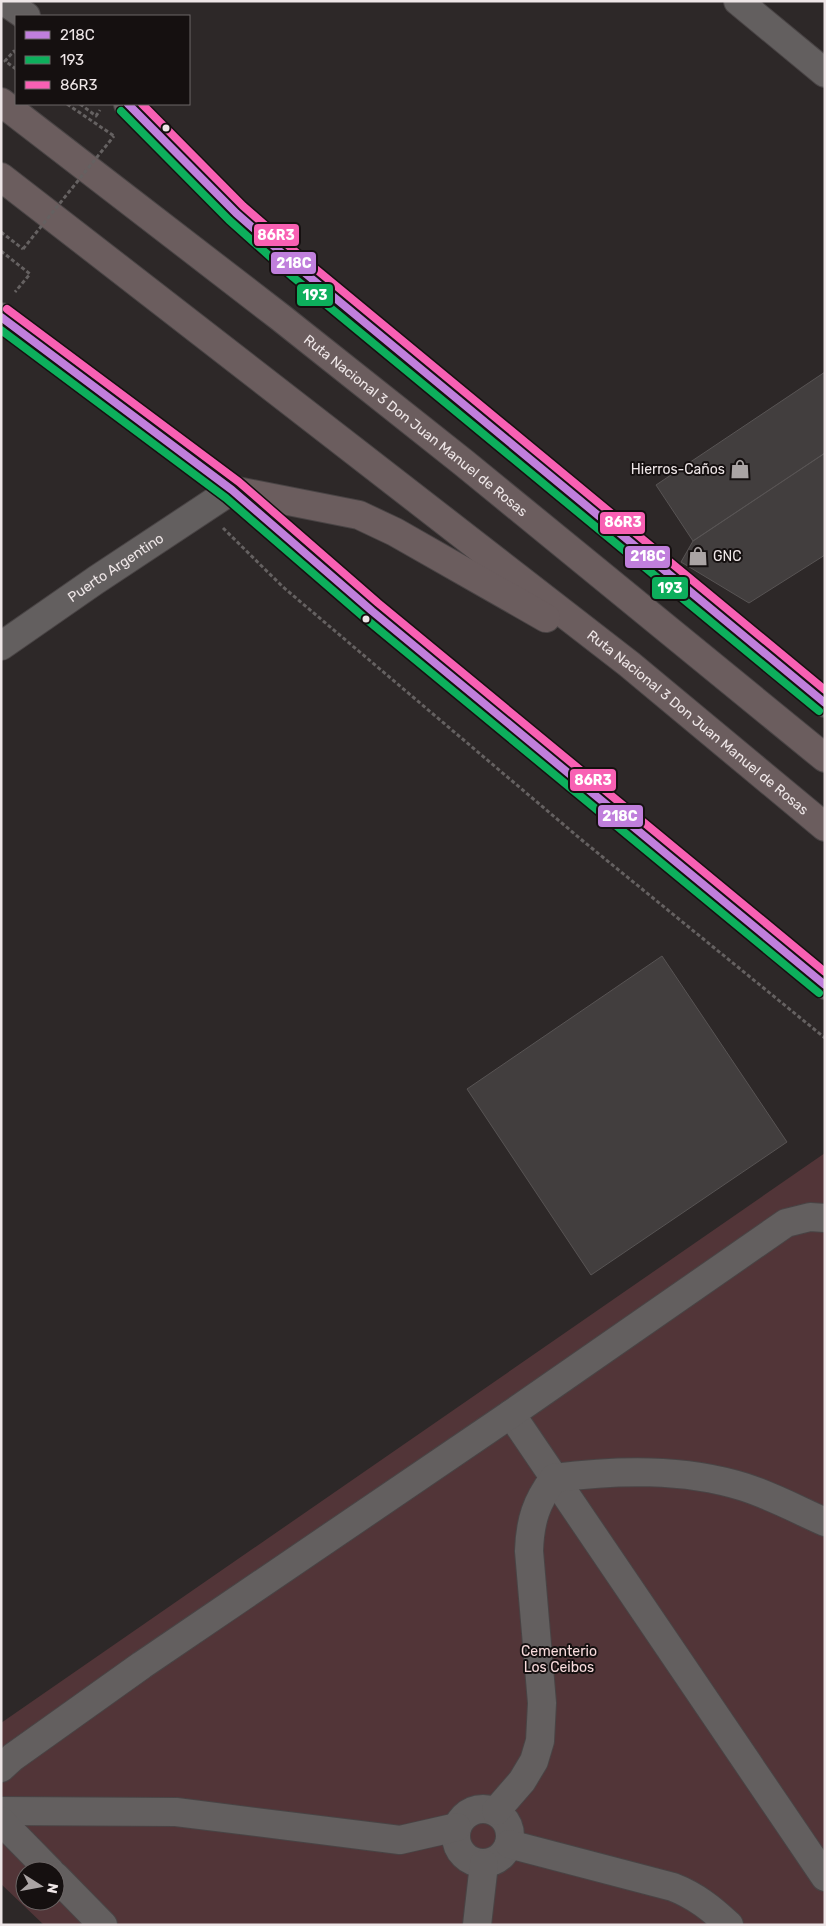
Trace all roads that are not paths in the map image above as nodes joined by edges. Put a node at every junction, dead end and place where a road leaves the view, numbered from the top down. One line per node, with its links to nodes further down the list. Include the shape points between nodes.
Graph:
1 (4, 1): 3 (street)
2 (742, 3): 4 (street)
3 (25, 15)
4 (825, 73)
5 (1, 102): 13 (highway, Ruta Nacional 3 Don Juan Manuel de Rosas, via 449,451)
6 (129, 105): 12 (street, via 236,213 300,269)
7 (1, 177): 11 (highway, Ruta Nacional 3 Don Juan Manuel de Rosas)
8 (7, 307): 9 (street)
9 (232, 490): 10 (street, Puerto Argentino); 11 (highway, via 359,515 396,532); 15 (street, via 380,618)
10 (1, 646)
11 (629, 664): 14 (highway, Ruta Nacional 3 Don Juan Manuel de Rosas)
12 (825, 702)
13 (825, 758)
14 (825, 827)
15 (825, 985)
16 (825, 1218): 17 (street, via 810,1217 786,1223)
17 (511, 1414): 18 (street); 20 (street, via 142,1665)
18 (554, 1478): 19 (street, via 598,1472 638,1472 709,1478 744,1487); 22 (street, via 543,1492 530,1531 542,1703 540,1741 534,1761 522,1781); 28 (street)
19 (825, 1522)
20 (1, 1768)
21 (1, 1811): 24 (street, via 176,1812 400,1840)
22 (496, 1811): 24 (street, via 477,1809 468,1812); 25 (street, via 508,1826)
23 (1, 1821): 26 (street)
24 (457, 1827): 27 (street, via 455,1836 461,1852)
25 (509, 1844): 27 (street, via 500,1858); 32 (street, via 674,1887 704,1903)
26 (40, 1861)
27 (484, 1864): 31 (street)
28 (825, 1877)
29 (65, 1886): 30 (street)
30 (104, 1925)
31 (477, 1925)
32 (729, 1925)

